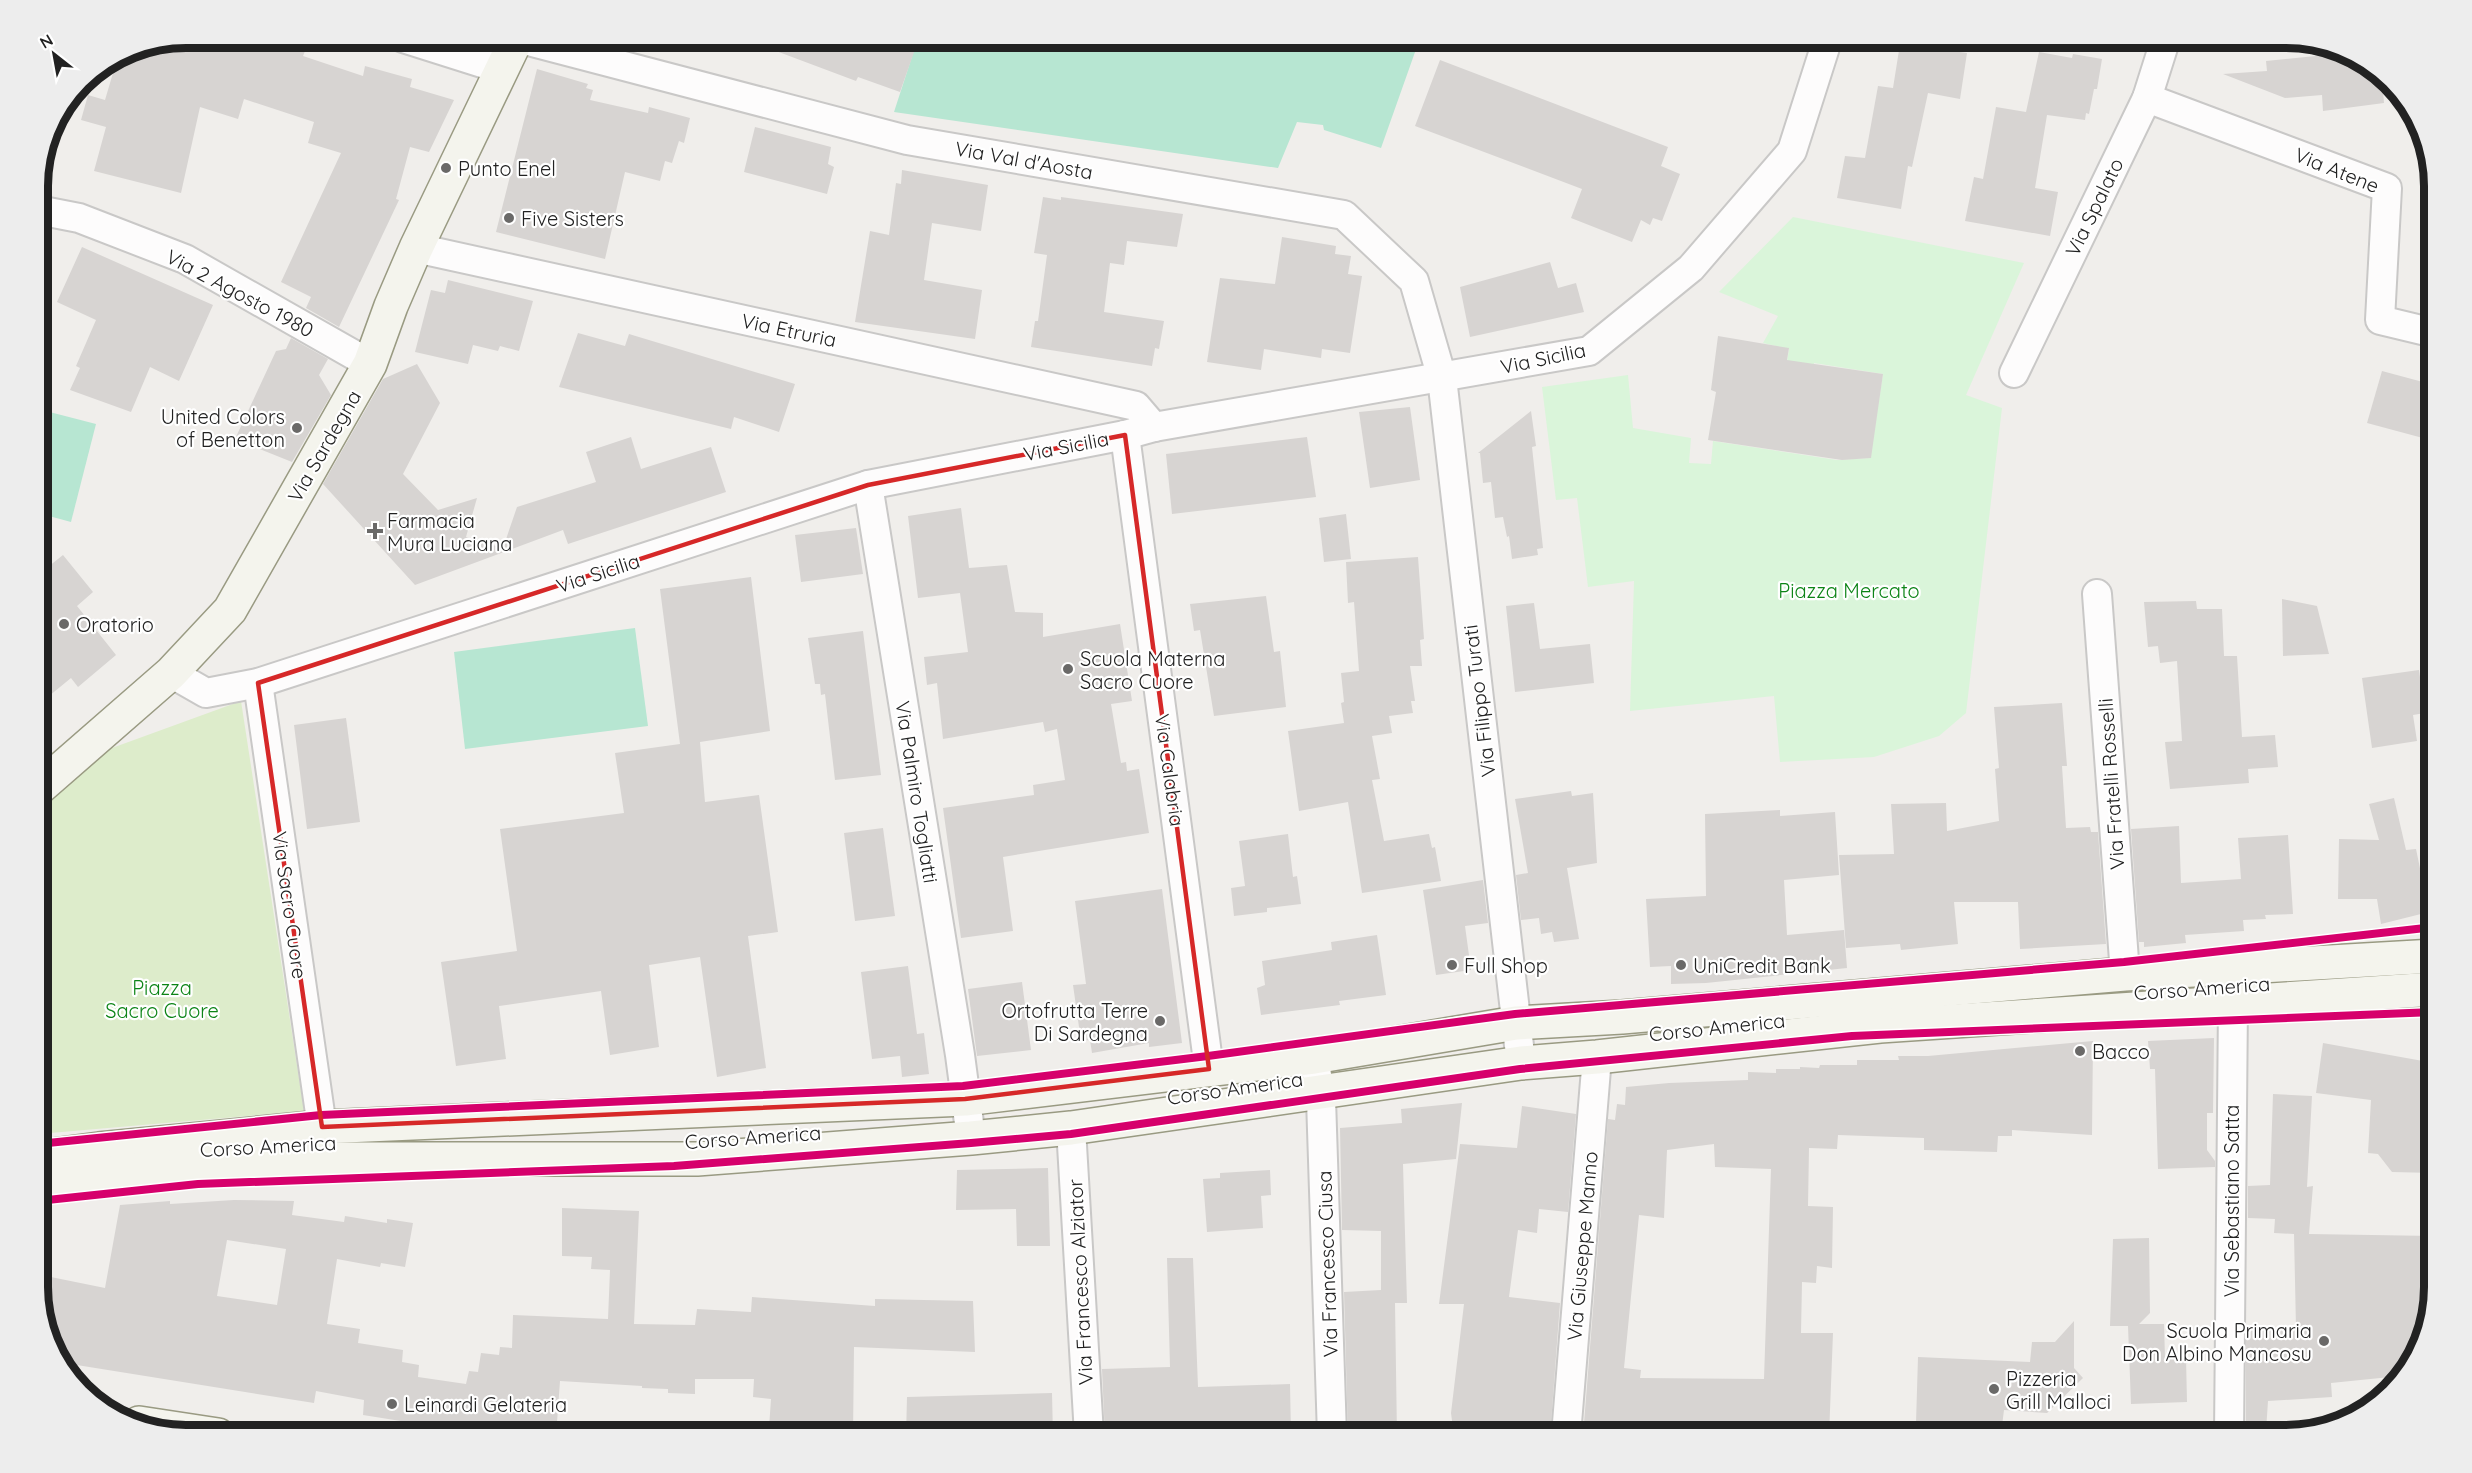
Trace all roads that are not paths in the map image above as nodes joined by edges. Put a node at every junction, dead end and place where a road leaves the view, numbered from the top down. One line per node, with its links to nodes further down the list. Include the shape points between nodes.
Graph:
1 (435, 48): 6 (street)
2 (512, 48): 6 (street, Via Sardegna)
3 (555, 48): 13 (street, Via Val d'Aosta, via 907,140 1344,215 1414,281)
4 (1825, 48): 13 (street, Via Sicilia, via 1792,151 1691,268 1589,351)
5 (2163, 48): 7 (street, Via Spalato)
6 (501, 69): 9 (street, Via Sardegna)
7 (2147, 98): 10 (street, Via Atene, via 2386,188 2380,320); 12 (street, Via Spalato)
8 (48, 212): 11 (street, Via 2 Agosto 1980, via 79,218 185,259)
9 (416, 248): 11 (street, Via Sardegna); 14 (street, Via Etruria, via 1136,406)
10 (2424, 331)
11 (370, 364): 18 (street, Via Sardegna, via 230,610)
12 (2014, 373)
13 (1442, 378): 14 (street, Via Sicilia); 25 (street, Via Filippo Turati)
14 (1154, 427): 15 (street, Via Sicilia)
15 (1125, 435): 16 (street, Via Sicilia); 29 (street, Via Calabria)
16 (868, 485): 19 (street, Via Sicilia); 31 (street, Via Palmiro Togliatti)
17 (2097, 594): 22 (street, Via Fratelli Rosselli)
18 (171, 673): 19 (street, Via Sicilia, via 206,693); 20 (street, Via Sardegna)
19 (258, 683): 32 (street, Via Sacro Cuore)
20 (48, 780)
21 (2424, 953): 22 (street, Corso America)
22 (2125, 974): 25 (street, Corso America)
23 (2424, 990): 24 (street, Corso America)
24 (2233, 1003): 27 (street, Corso America, via 1880,1026); 40 (street, Via Sebastiano Satta)
25 (1516, 1023): 26 (street, Corso America); 28 (street, Via Filippo Turati)
26 (1314, 1057): 29 (street, Corso America); 30 (street, Via Francesco Ciusa)
27 (1597, 1057): 28 (street, Corso America); 39 (street, Via Giuseppe Manno)
28 (1521, 1062): 30 (street, Corso America)
29 (1209, 1069): 31 (street, Corso America)
30 (1321, 1093): 33 (street, Corso America); 38 (street, Via Francesco Ciusa)
31 (965, 1099): 32 (street, Corso America); 34 (street, Via Palmiro Togliatti)
32 (322, 1127): 35 (street, Corso America)
33 (1071, 1128): 34 (street, Corso America); 37 (street, Via Francesco Alziator)
34 (970, 1138): 36 (street, Corso America, via 697,1159 303,1159 147,1168)
35 (48, 1156)
36 (48, 1181)
37 (1088, 1425)
38 (1332, 1425)
39 (1567, 1425)
40 (2229, 1425)

